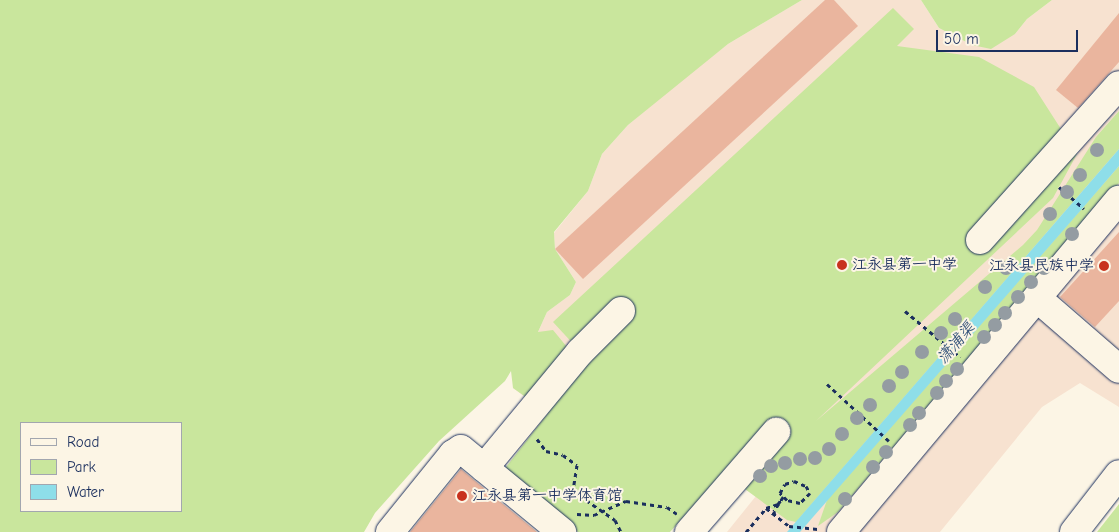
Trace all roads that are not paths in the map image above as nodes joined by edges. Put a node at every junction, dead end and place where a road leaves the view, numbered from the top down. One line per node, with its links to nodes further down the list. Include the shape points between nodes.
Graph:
1 (1119, 85): 3 (street)
2 (1119, 200): 4 (street)
3 (980, 240)
4 (1036, 298): 6 (street); 12 (street)
5 (621, 311): 8 (street, via 580,352)
6 (1119, 369)
7 (776, 432): 11 (street)
8 (484, 468): 10 (street); 13 (street, via 461,450 453,454)
9 (1119, 474): 14 (street)
10 (559, 529)
11 (690, 530)
12 (830, 530)
13 (390, 532)
14 (1074, 532)

